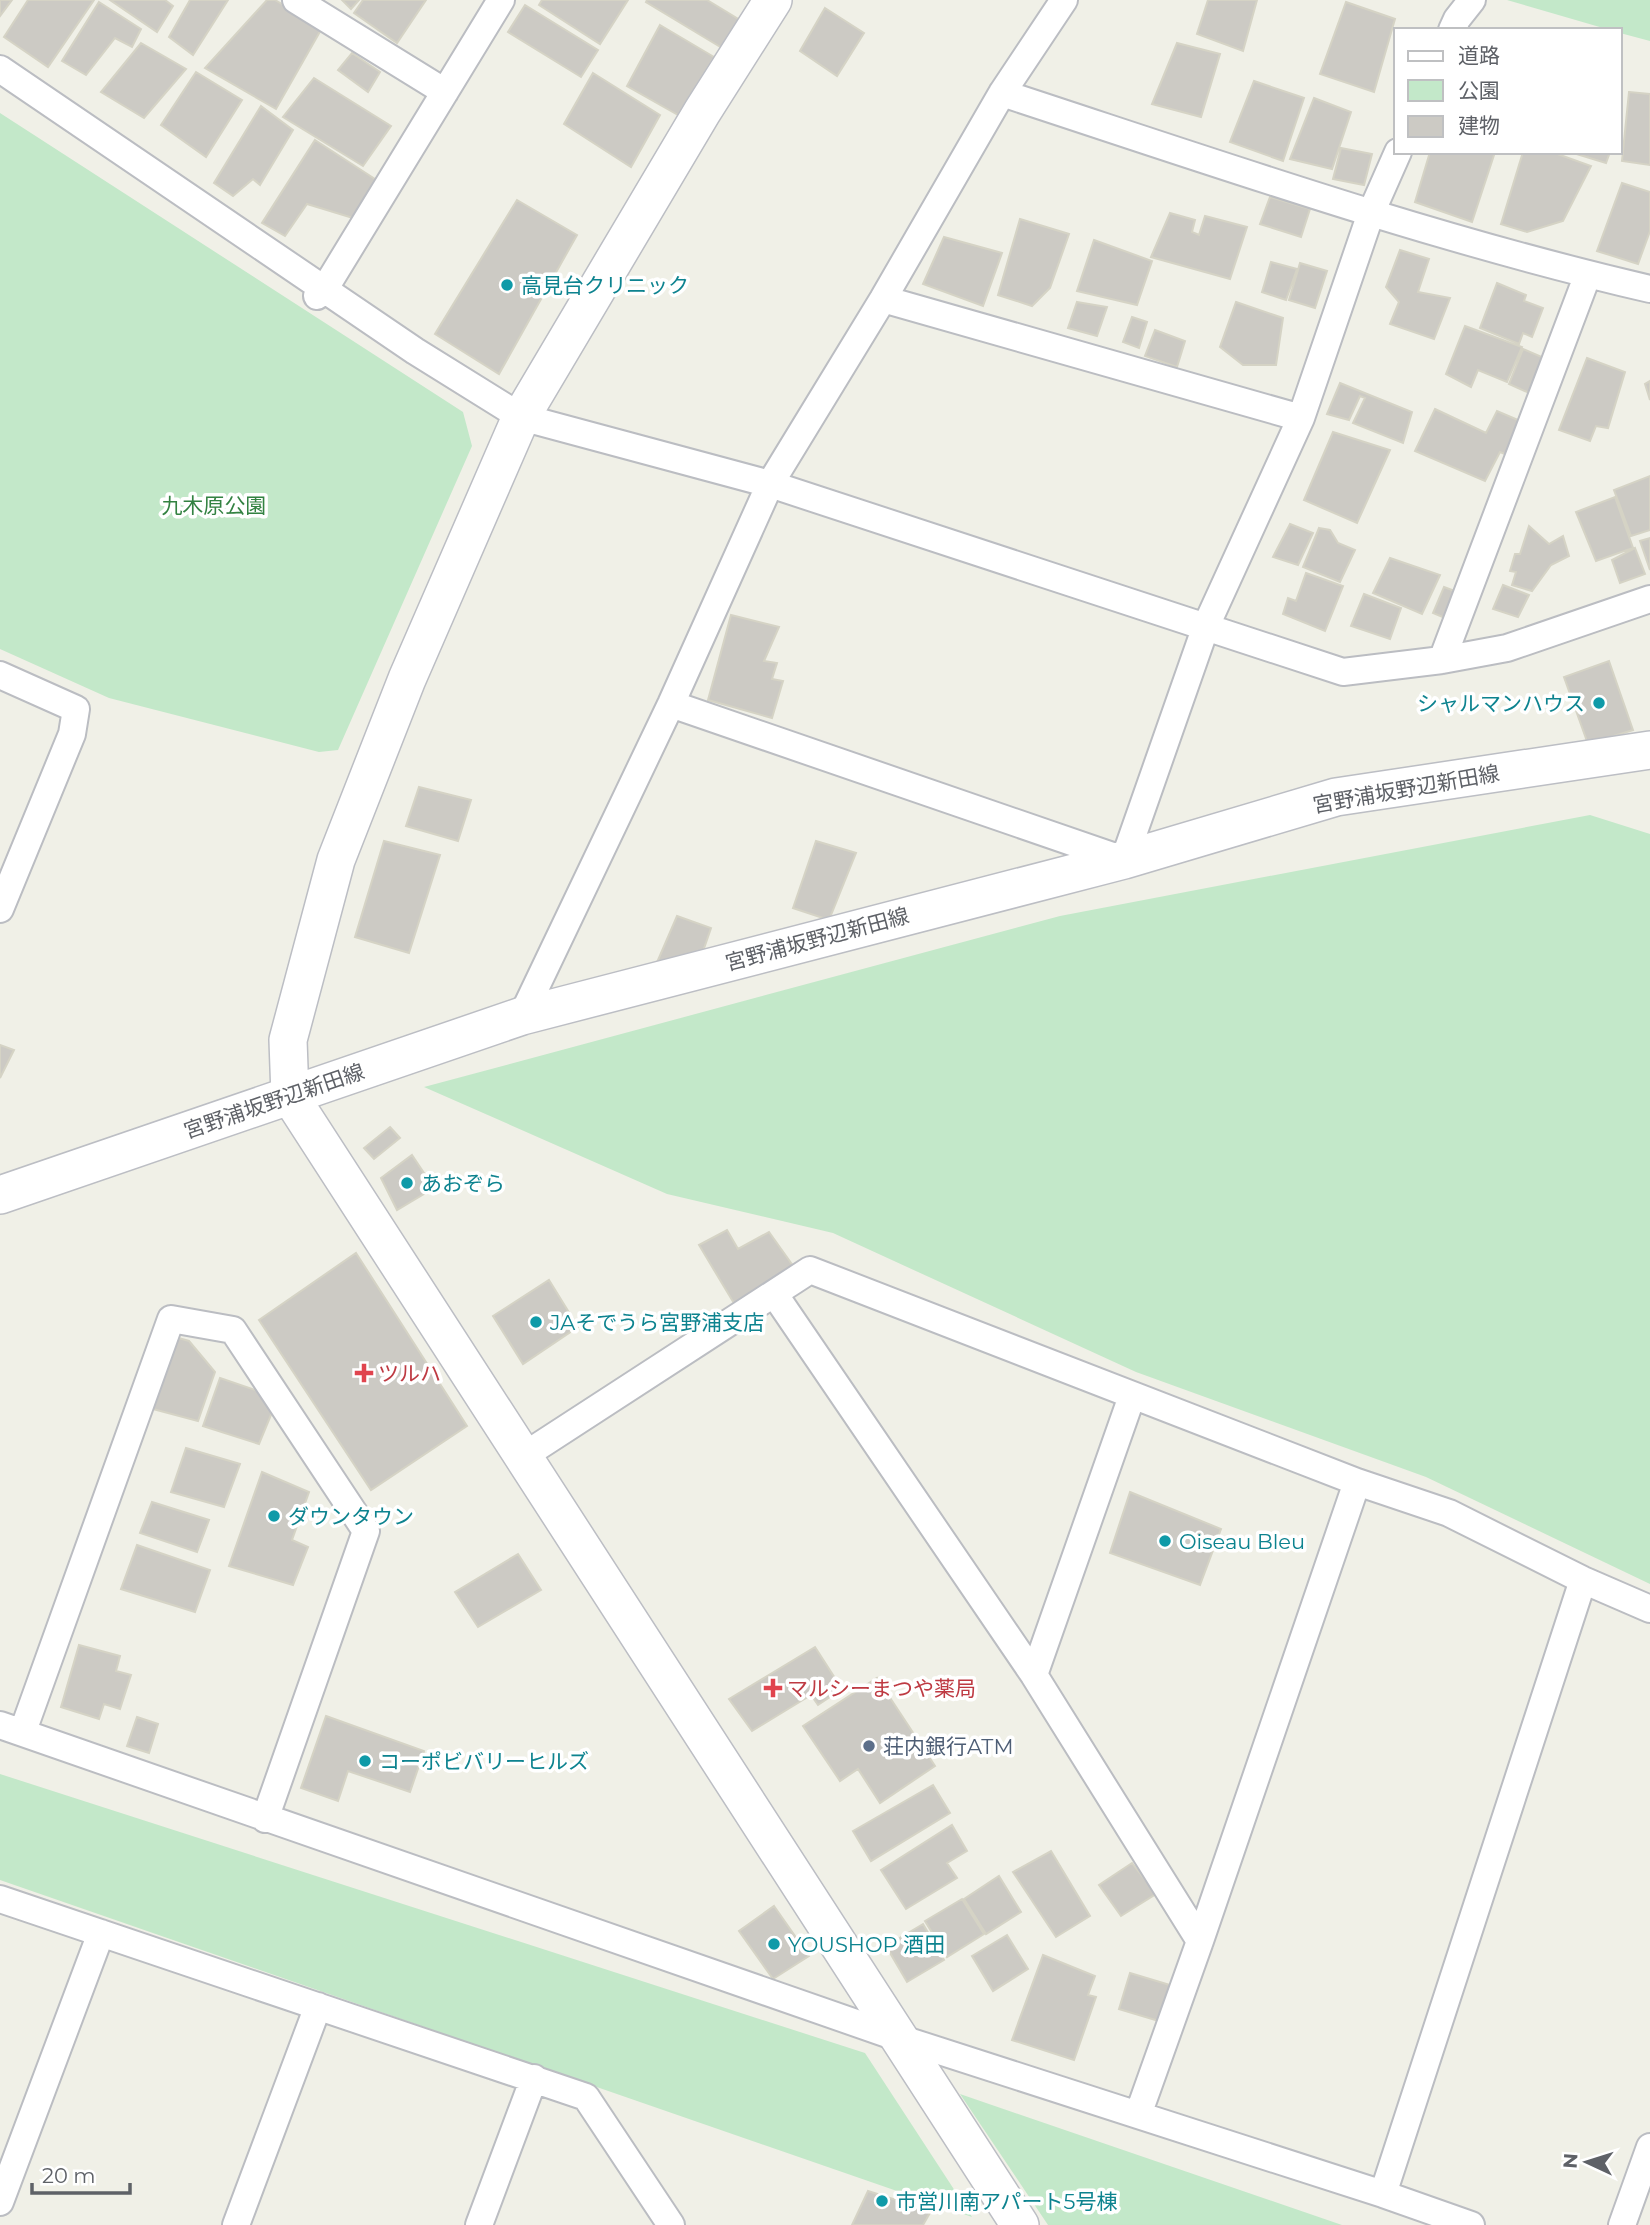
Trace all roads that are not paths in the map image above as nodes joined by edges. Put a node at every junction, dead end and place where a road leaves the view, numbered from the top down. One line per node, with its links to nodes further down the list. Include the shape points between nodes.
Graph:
1 (296, 0): 8 (street)
2 (501, 0): 8 (street)
3 (773, 0): 17 (street)
4 (1064, 0): 9 (street)
5 (1461, 2): 6 (street)
6 (1453, 28)
7 (10, 76): 10 (street); 15 (street, via 142,178)
8 (445, 92): 15 (street)
9 (1002, 93): 12 (street); 16 (street)
10 (21, 111)
11 (1397, 154): 12 (street)
12 (1371, 214): 13 (street); 18 (street)
13 (1588, 274): 14 (street); 22 (street)
14 (1650, 289)
15 (321, 293): 17 (street)
16 (883, 299): 18 (street); 19 (street)
17 (521, 417): 19 (street); 29 (street, via 411,670 336,860 288,1040)
18 (1301, 418): 21 (street)
19 (770, 485): 21 (street); 24 (street)
20 (1650, 599): 22 (street, via 1507,648)
21 (1206, 626): 22 (street, via 1343,672); 26 (street)
22 (1442, 660)
23 (0, 675): 27 (street, via 76,709 72,734)
24 (671, 704): 26 (street); 28 (street)
25 (1650, 750): 26 (street, 宮野浦坂野辺新田線, via 1336,797)
26 (1124, 860): 28 (street, 宮野浦坂野辺新田線)
27 (0, 909)
28 (522, 1016): 29 (street, 宮野浦坂野辺新田線)
29 (290, 1096): 30 (street, 宮野浦坂野辺新田線); 33 (street)
30 (0, 1195)
31 (775, 1295): 32 (street, via 810,1270); 33 (street); 37 (street)
32 (1132, 1396): 34 (street); 37 (street)
33 (522, 1457): 44 (street)
34 (1357, 1482): 35 (street, via 1450,1513); 42 (street)
35 (1583, 1580): 36 (street); 48 (street)
36 (1650, 1609)
37 (1034, 1675): 42 (street)
38 (11, 1728): 39 (street); 39 (street, via 171,1318 233,1330 366,1531)
39 (265, 1819): 44 (street)
40 (0, 1899): 41 (street)
41 (101, 1933): 43 (street); 49 (street)
42 (1200, 1941): 46 (street)
43 (318, 2006): 45 (street); 50 (street)
44 (899, 2038): 46 (street); 53 (street)
45 (534, 2078): 51 (street); 52 (street, via 586,2097)
46 (1138, 2115): 48 (street)
47 (1650, 2147): 55 (street)
48 (1383, 2194): 54 (street)
49 (0, 2202)
50 (236, 2225)
51 (479, 2225)
52 (671, 2225)
53 (1020, 2225)
54 (1471, 2225)
55 (1622, 2225)

